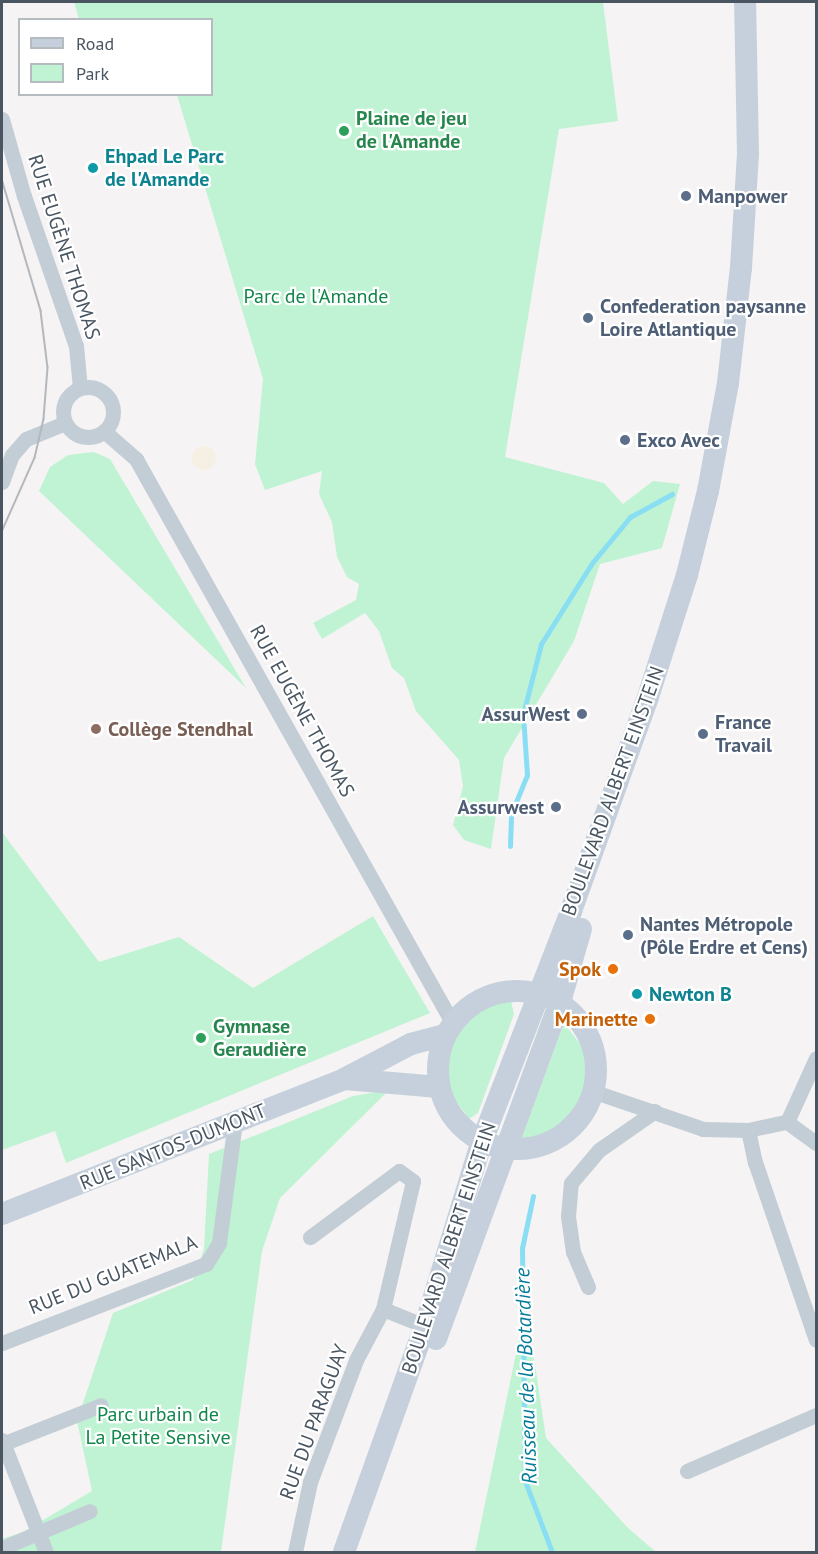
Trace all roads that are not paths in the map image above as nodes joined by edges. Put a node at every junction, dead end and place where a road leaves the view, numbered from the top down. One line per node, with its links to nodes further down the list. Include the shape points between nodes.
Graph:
1 (745, 2): 9 (main road, BOULEVARD ALBERT EINSTEIN, via 748,119 741,268 728,383 708,491 687,575)
2 (759, 2): 9 (main road, BOULEVARD ALBERT EINSTEIN, via 762,143 756,266 742,377 722,485 664,694 572,951)
3 (2, 119): 4 (street, RUE EUGÈNE THOMAS)
4 (6, 151): 5 (street, RUE EUGÈNE THOMAS, via 76,346)
5 (80, 388): 6 (street, via 64,404); 7 (street, via 95,388 108,398 112,416)
6 (65, 423): 7 (street, via 83,437); 8 (street, via 26,439 12,455)
7 (104, 431): 10 (street, RUE EUGÈNE THOMAS, via 136,459)
8 (2, 482)
9 (550, 998): 10 (main road, via 507,990 486,996); 14 (main road, via 588,1032 594,1054); 19 (main road, BOULEVARD ALBERT EINSTEIN); 21 (main road, BOULEVARD ALBERT EINSTEIN)
10 (448, 1029): 12 (main road, RUE SANTOS-DUMONT); 13 (main road, via 438,1057)
11 (816, 1059): 17 (street)
12 (344, 1079): 13 (main road, RUE SANTOS-DUMONT); 16 (main road, RUE SANTOS-DUMONT)
13 (439, 1087): 19 (main road, via 451,1113)
14 (595, 1092): 15 (street); 21 (main road, via 577,1123 558,1139 528,1149)
15 (655, 1111): 18 (street, via 703,1129); 24 (street, via 599,1150 571,1184 568,1216 573,1252)
16 (235, 1122): 22 (main road, RUE SANTOS-DUMONT); 28 (street, RUE DU GUATEMALA, via 219,1243 206,1264)
17 (788, 1122): 18 (street); 20 (street)
18 (748, 1130): 27 (street, via 755,1162)
19 (482, 1141): 21 (main road); 26 (main road, BOULEVARD ALBERT EINSTEIN)
20 (816, 1143)
21 (506, 1149): 39 (main road, BOULEVARD ALBERT EINSTEIN)
22 (2, 1214)
23 (310, 1237): 25 (street, RUE DU PARAGUAY, via 399,1171 413,1181)
24 (588, 1287)
25 (383, 1309): 26 (street); 37 (street, RUE DU PARAGUAY, via 356,1360 310,1482)
26 (425, 1326): 38 (main road, BOULEVARD ALBERT EINSTEIN)
27 (816, 1340)
28 (2, 1343)
29 (101, 1405): 31 (street)
30 (816, 1416): 32 (street)
31 (2, 1442): 34 (street)
32 (687, 1471)
33 (90, 1511): 34 (street)
34 (37, 1533): 35 (street); 36 (street)
35 (2, 1548)
36 (46, 1552)
37 (295, 1552)
38 (344, 1552)
39 (360, 1552)

